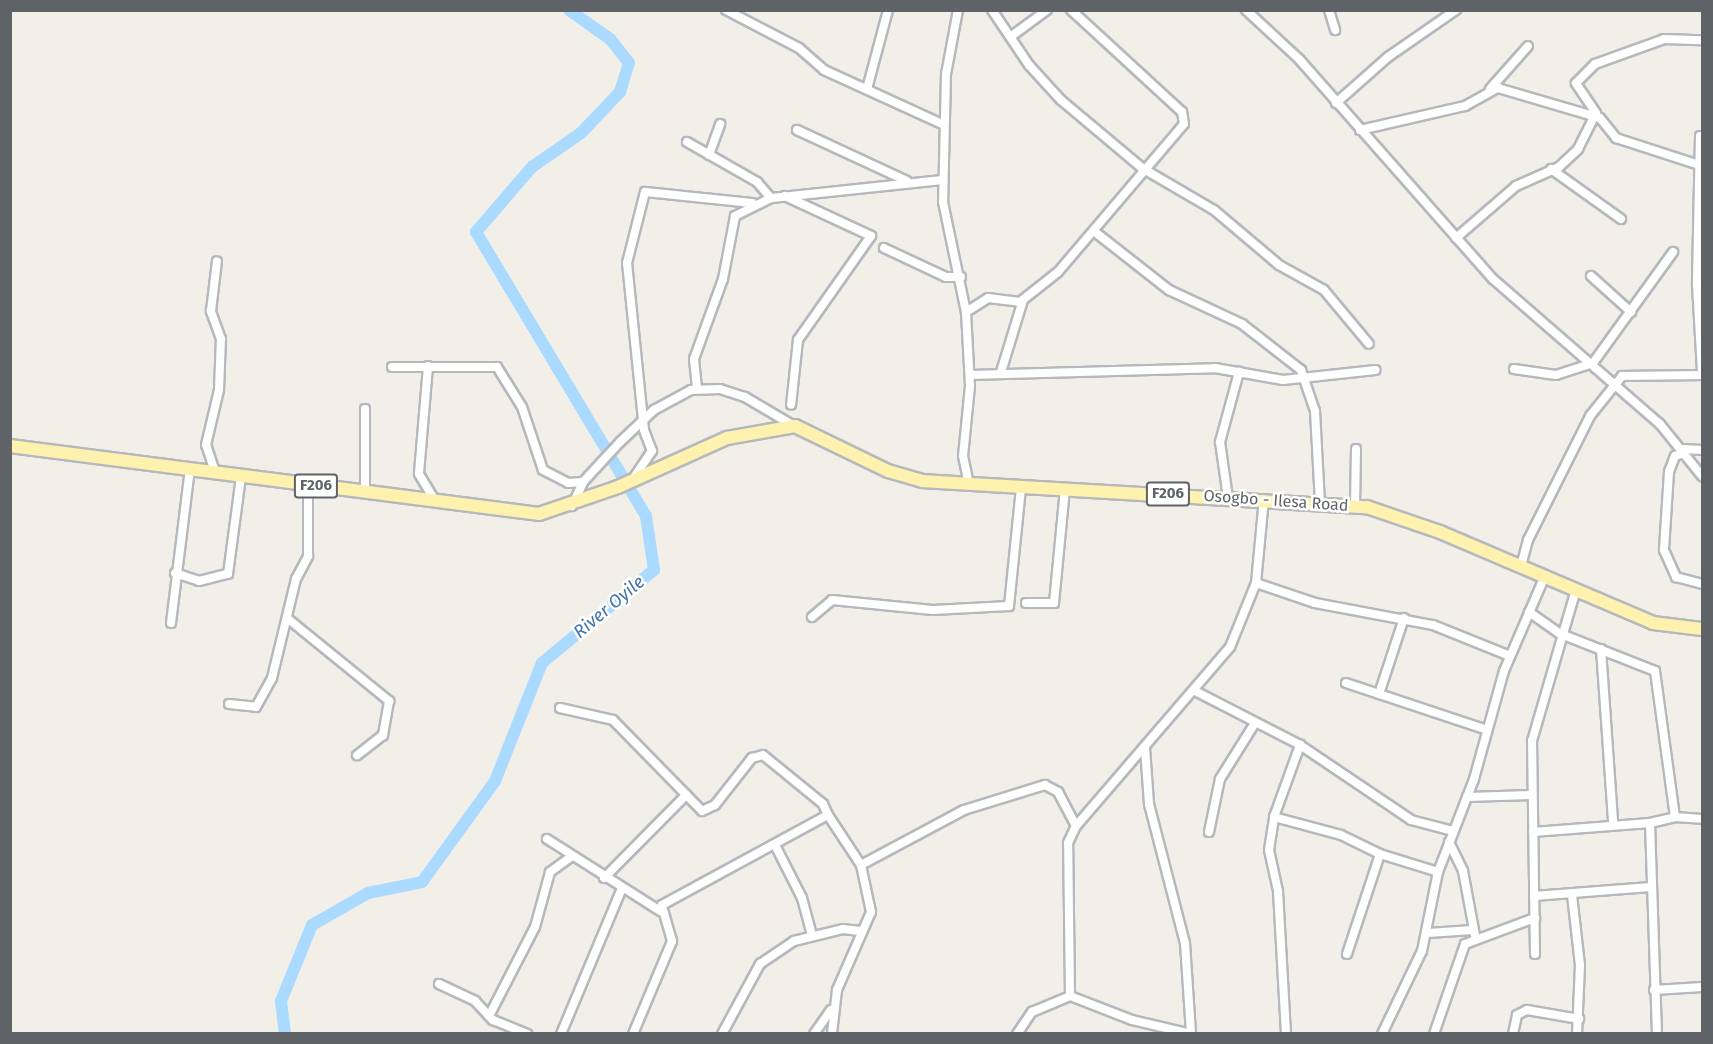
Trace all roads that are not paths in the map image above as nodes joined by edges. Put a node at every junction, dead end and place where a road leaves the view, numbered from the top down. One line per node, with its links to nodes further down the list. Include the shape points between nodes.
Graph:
1 (726, 10): 16 (street, via 799,48 824,70)
2 (888, 10): 16 (street)
3 (958, 10): 21 (street)
4 (992, 10): 13 (street)
5 (1047, 10): 13 (street)
6 (1071, 10): 28 (street, via 1185,118)
7 (1246, 10): 11 (street)
8 (1259, 10): 11 (street)
9 (1329, 10): 12 (street)
10 (1456, 10): 18 (street, via 1388,57)
11 (1253, 20): 18 (street, via 1299,59)
12 (1335, 30)
13 (1013, 34): 28 (street, via 1029,65 1062,100)
14 (1702, 40): 19 (street, via 1664,39 1595,64 1576,85 1596,113)
15 (1528, 46): 17 (street)
16 (867, 88): 21 (street)
17 (1490, 89): 19 (street); 23 (street, via 1465,106)
18 (1336, 103): 23 (street)
19 (1593, 118): 27 (street, via 1600,118 1622,141); 29 (street, via 1578,149)
20 (720, 124): 26 (street)
21 (944, 125): 30 (street)
22 (797, 130): 31 (street)
23 (1360, 130): 37 (street)
24 (1700, 136): 27 (street)
25 (687, 142): 26 (street)
26 (709, 155): 33 (street, via 757,182)
27 (1701, 165): 54 (street, via 1697,285)
28 (1142, 168): 36 (street); 46 (street, via 1214,210 1279,265 1324,290)
29 (1551, 169): 35 (street); 37 (street, via 1516,186)
30 (943, 180): 31 (street); 42 (street, via 947,236)
31 (907, 181): 32 (street)
32 (785, 196): 33 (street); 60 (street, via 871,236 798,340)
33 (771, 198): 34 (street)
34 (752, 203): 59 (street, via 729,227 723,279 694,359); 62 (street, via 645,192 627,263)
35 (1621, 219)
36 (1095, 232): 43 (street); 55 (street, via 1169,290 1242,324)
37 (1456, 238): 47 (street, via 1493,279)
38 (884, 248): 42 (street, via 946,277)
39 (1673, 252): 45 (street)
40 (217, 261): 69 (street, via 211,311 221,339 219,390 206,445)
41 (1591, 276): 45 (street)
42 (961, 277): 44 (street)
43 (1023, 300): 44 (street, via 988,298); 52 (street)
44 (966, 312): 56 (street)
45 (1631, 312): 47 (street)
46 (1369, 344)
47 (1593, 363): 50 (street, via 1556,375); 58 (street)
48 (428, 366): 49 (street); 73 (street, via 493,366 502,371 522,407 543,470 568,483); 82 (street, via 419,474)
49 (392, 367)
50 (1514, 369)
51 (1375, 370): 57 (street)
52 (1001, 372): 53 (street, via 1215,368); 56 (street)
53 (1239, 372): 55 (street); 79 (street, via 1220,442)
54 (1702, 373): 58 (street, via 1634,372)
55 (1298, 374): 57 (street)
56 (970, 375): 75 (street, via 963,456)
57 (1307, 378): 81 (street, via 1317,424)
58 (1615, 387): 67 (street); 85 (street, via 1587,421 1528,540)
59 (698, 388): 62 (street); 63 (street, via 745,397)
60 (791, 405)
61 (365, 409): 78 (street)
62 (646, 417): 72 (street, via 652,451); 73 (street)
63 (795, 426): 72 (main road, F206, via 727,438); 75 (main road, Osogbo - Ilesa Road / F206, via 905,477)
64 (10, 446): 68 (main road, F206)
65 (1356, 449): 84 (street)
66 (1702, 450): 67 (street)
67 (1684, 451): 71 (street); 89 (street, via 1675,456 1669,472 1664,550 1676,577)
68 (190, 469): 69 (main road, F206); 86 (street)
69 (215, 472): 70 (main road, F206)
70 (241, 476): 74 (main road, F206); 86 (street, via 228,574 212,581)
71 (1702, 476)
72 (632, 480): 83 (main road, F206)
73 (583, 482): 83 (street)
74 (308, 485): 78 (main road, F206); 94 (street, via 308,556)
75 (970, 486): 76 (main road, Osogbo - Ilesa Road / F206)
76 (1021, 487): 77 (main road, Osogbo - Ilesa Road / F206); 93 (street, via 1009,606 933,610 832,600)
77 (1065, 489): 79 (main road, Osogbo - Ilesa Road / F206); 91 (street, via 1054,603)
78 (365, 492): 82 (main road, F206)
79 (1228, 498): 80 (main road, Osogbo - Ilesa Road / F206)
80 (1264, 499): 81 (main road, Osogbo - Ilesa Road / F206); 88 (street)
81 (1320, 502): 84 (main road, Osogbo - Ilesa Road / F206)
82 (436, 503): 83 (main road, F206, via 525,514)
83 (572, 506)
84 (1355, 506): 85 (main road, Osogbo - Ilesa Road / F206, via 1391,514)
85 (1521, 566): 87 (main road, Osogbo - Ilesa Road / F206)
86 (175, 573): 96 (street)
87 (1545, 576): 90 (main road, Osogbo - Ilesa Road / F206); 92 (street)
88 (1256, 583): 95 (street, via 1316,603); 102 (street, via 1230,647)
89 (1702, 584)
90 (1576, 590): 97 (main road, Osogbo - Ilesa Road / F206, via 1653,623); 98 (street)
91 (1026, 603)
92 (1529, 612): 98 (street); 100 (street)
93 (812, 617)
94 (287, 618): 104 (street, via 262,700 249,709); 110 (street, via 389,701 383,735)
95 (1404, 618): 100 (street, via 1483,642); 103 (street)
96 (171, 624)
97 (1702, 629)
98 (1562, 634): 99 (street); 112 (street, via 1536,718)
99 (1601, 649): 116 (street, via 1647,665 1660,679); 118 (street)
100 (1510, 656): 107 (street)
101 (1346, 683): 103 (street)
102 (1197, 692): 106 (street); 109 (street)
103 (1379, 694): 107 (street)
104 (229, 704)
105 (560, 708): 111 (street, via 613,720)
106 (1255, 723): 108 (street); 121 (street, via 1220,779)
107 (1487, 730): 113 (street)
108 (1300, 745): 115 (street); 122 (street, via 1410,820)
109 (1145, 748): 120 (street); 158 (street, via 1150,812 1185,943)
110 (357, 755)
111 (686, 795): 114 (street, via 707,811 752,758 763,754 823,804); 131 (street)
112 (1531, 795): 113 (street); 123 (street)
113 (1467, 797): 122 (street)
114 (828, 815): 126 (street); 129 (street)
115 (1274, 817): 127 (street, via 1341,835); 159 (street, via 1269,850 1278,891)
116 (1675, 817): 117 (street); 119 (street)
117 (1702, 819)
118 (1613, 822): 119 (street); 123 (street)
119 (1650, 823): 132 (street)
120 (1076, 826): 129 (street, via 1052,786 1037,787 964,810); 147 (street, via 1066,868)
121 (1209, 831)
122 (1453, 831): 125 (street)
123 (1533, 832): 135 (street)
124 (547, 839): 128 (street)
125 (1449, 842): 130 (street); 140 (street, via 1464,871)
126 (775, 845): 136 (street, via 673,897); 141 (street, via 802,898)
127 (1380, 855): 130 (street); 142 (street)
128 (572, 857): 131 (street); 149 (street, via 550,872 535,927)
129 (861, 865): 138 (street, via 871,912)
130 (1438, 872): 139 (street)
131 (604, 878): 133 (street)
132 (1651, 887): 134 (street); 146 (street)
133 (622, 888): 136 (street); 152 (street)
134 (1572, 895): 135 (street); 150 (street, via 1578,916)
135 (1534, 897): 137 (street)
136 (660, 911): 153 (street, via 673,931 672,941)
137 (1535, 918): 140 (street); 143 (street)
138 (860, 931): 141 (street); 148 (street)
139 (1428, 933): 140 (street); 160 (street)
140 (1474, 933): 161 (street, via 1460,953)
141 (812, 935): 154 (street, via 794,941 760,964)
142 (1347, 954)
143 (1535, 954)
144 (439, 984): 149 (street, via 475,1001)
145 (1702, 987): 146 (street)
146 (1654, 990): 164 (street)
147 (1070, 996): 157 (street, via 1032,1012); 158 (street, via 1132,1020)
148 (831, 1010): 155 (street); 156 (street)
149 (489, 1016): 151 (street)
150 (1579, 1019): 162 (street, via 1527,1010 1517,1015); 163 (street)
151 (527, 1034)
152 (561, 1034)
153 (633, 1034)
154 (722, 1034)
155 (814, 1034)
156 (832, 1034)
157 (1017, 1034)
158 (1191, 1034)
159 (1286, 1034)
160 (1382, 1034)
161 (1434, 1034)
162 (1513, 1034)
163 (1577, 1034)
164 (1657, 1034)

